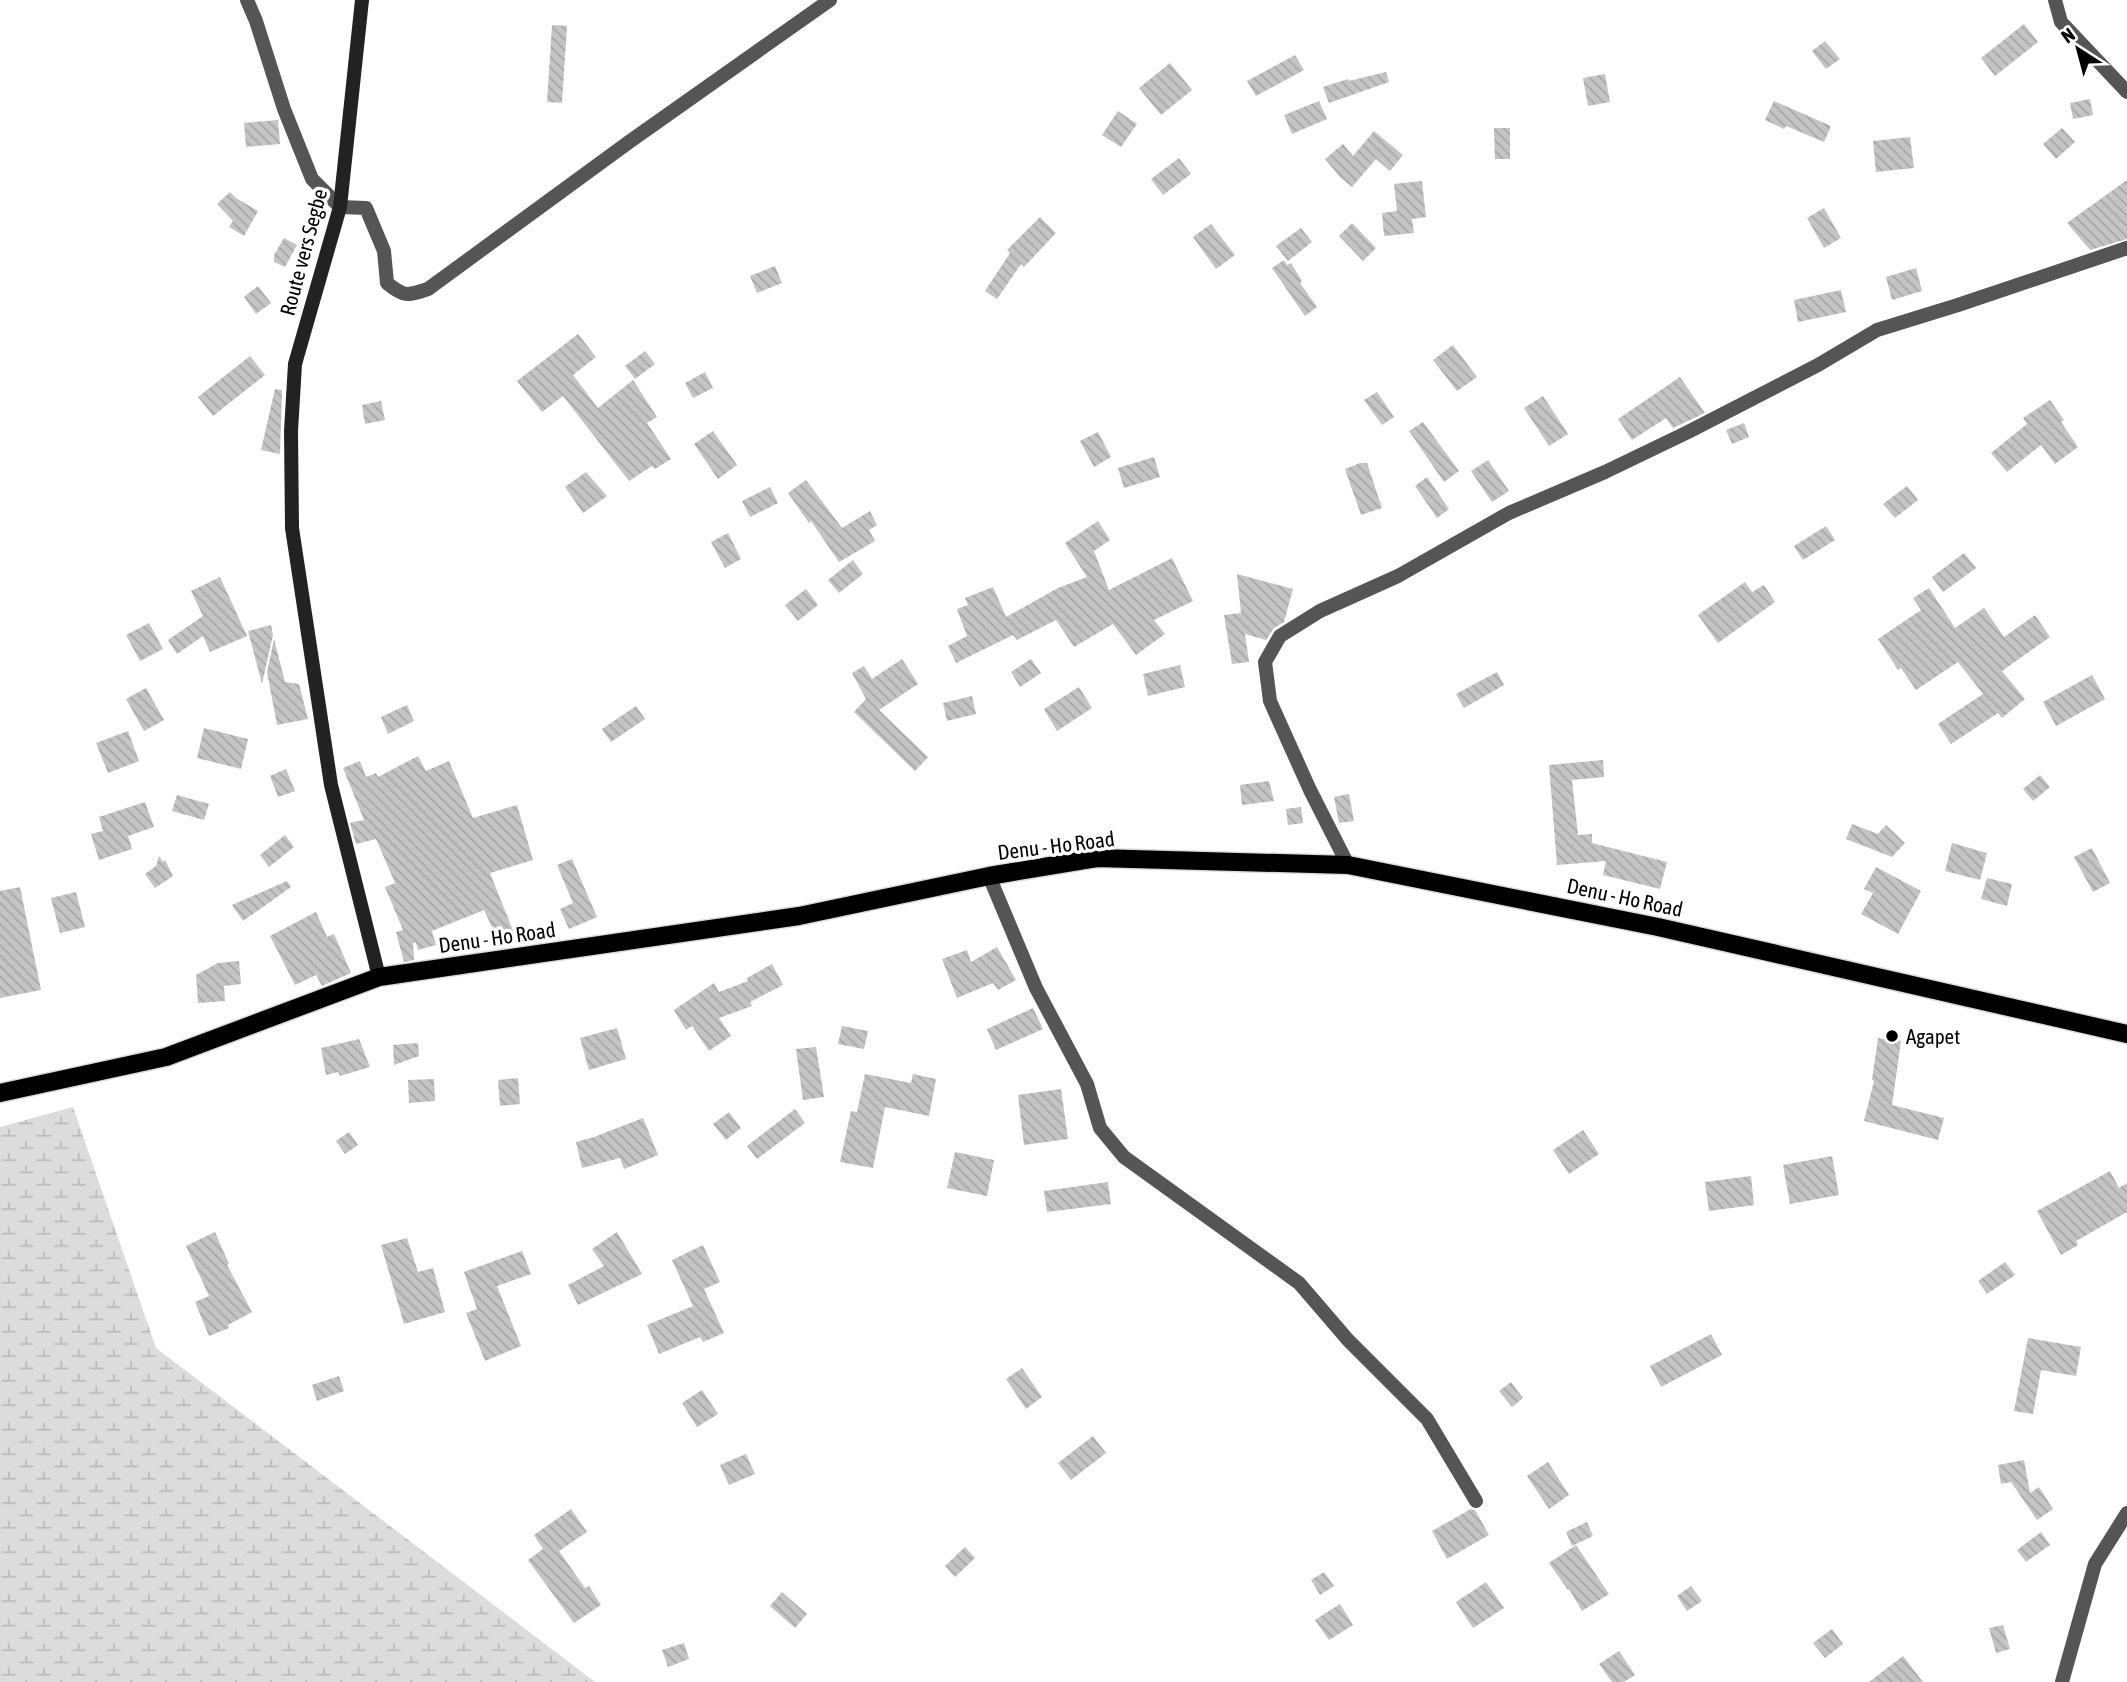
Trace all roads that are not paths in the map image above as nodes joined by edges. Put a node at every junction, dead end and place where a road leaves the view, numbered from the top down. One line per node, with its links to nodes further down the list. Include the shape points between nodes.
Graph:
1 (247, 0): 6 (street, via 312,179)
2 (362, 0): 6 (main road, Route vers Segbe)
3 (830, 0): 6 (street, via 428,289 402,294 387,283 384,251 366,208)
4 (2055, 0): 5 (street, via 2061,22)
5 (2127, 92)
6 (340, 207): 10 (main road, Route vers Segbe, via 295,364 292,527 331,785)
7 (2127, 248): 8 (street, via 1877,330 1688,432 1508,513 1398,576 1320,611 1280,635 1265,662 1270,701)
8 (1348, 865): 9 (main road, Denu - Ho Road, via 1097,858); 11 (main road, Denu - Ho Road, via 1658,927)
9 (989, 876): 10 (main road, Denu - Ho Road, via 799,916); 13 (street, via 1036,988 1087,1084 1100,1128 1124,1157 1299,1283 1427,1419)
10 (379, 977): 12 (main road, Denu - Ho Road, via 166,1057)
11 (2127, 1034)
12 (0, 1093)
13 (1476, 1501)
14 (2127, 1513): 15 (street, via 2095,1564)
15 (2062, 1682)

